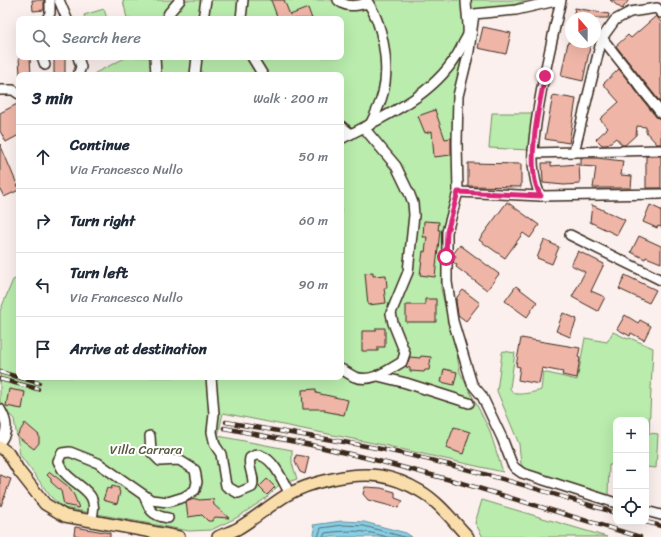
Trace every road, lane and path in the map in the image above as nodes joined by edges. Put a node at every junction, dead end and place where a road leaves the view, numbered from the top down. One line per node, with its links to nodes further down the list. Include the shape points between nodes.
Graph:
1 (50, 0): 11 (street)
2 (59, 0): 12 (street)
3 (180, 0): 13 (street)
4 (206, 0): 14 (street)
5 (243, 0): 15 (street)
6 (338, 0): 9 (street, via 352,6)
7 (466, 0): 28 (street, via 468,34 456,57 434,83 414,99)
8 (560, 0): 34 (street, via 539,107); 35 (street, via 516,10 474,14 469,51 458,96)
9 (367, 2): 28 (street, via 377,20 382,37 386,70 384,92 378,109)
10 (661, 13): 16 (street, via 657,8 630,12 616,20)
11 (49, 16)
12 (66, 16)
13 (168, 16)
14 (203, 16)
15 (241, 16)
16 (602, 38): 27 (street); 33 (street)
17 (79, 60): 21 (street)
18 (155, 60): 22 (street)
19 (197, 60): 23 (street)
20 (254, 60): 24 (street)
21 (81, 72)
22 (156, 72)
23 (195, 72)
24 (261, 72)
25 (0, 90): 26 (street)
26 (16, 92)
27 (661, 113)
28 (367, 127): 30 (street); 41 (street, via 396,166 410,195 414,215 408,272 391,313 405,353 402,362)
29 (344, 128): 30 (street)
30 (352, 134): 31 (street)
31 (344, 138)
32 (661, 150): 33 (street)
33 (574, 152): 34 (street)
34 (533, 153): 37 (street, via 537,190)
35 (458, 192): 37 (street); 51 (street, via 447,232 446,282 453,321 472,384 482,396 515,468 522,473)
36 (661, 194): 37 (street)
37 (541, 196)
38 (570, 235): 39 (street)
39 (661, 280)
40 (344, 370): 41 (street, via 355,377 366,379)
41 (378, 376): 43 (street)
42 (211, 380): 49 (street, via 214,414 212,432 215,445 221,454 226,486 238,492 252,487 254,483 249,462 250,458 256,455 262,456 274,465)
43 (469, 403)
44 (0, 409): 46 (street, via 7,429)
45 (150, 436): 50 (street, via 151,452 160,461 179,460 195,470 198,482 195,490 168,502 151,500)
46 (0, 442): 48 (main road, via 10,452)
47 (0, 447): 48 (main road, via 8,453)
48 (19, 471): 55 (main road, via 45,504 65,516)
49 (290, 494): 57 (main road, via 237,529); 58 (main road, via 320,481 379,476 399,481 420,491 442,508)
50 (144, 495): 54 (street, via 150,511); 55 (street, via 98,462 70,452 62,453 58,461 64,472 93,499 95,506)
51 (613, 501)
52 (649, 512): 53 (street)
53 (661, 515)
54 (168, 518)
55 (91, 521): 56 (main road)
56 (179, 537)
57 (218, 537)
58 (468, 537)

